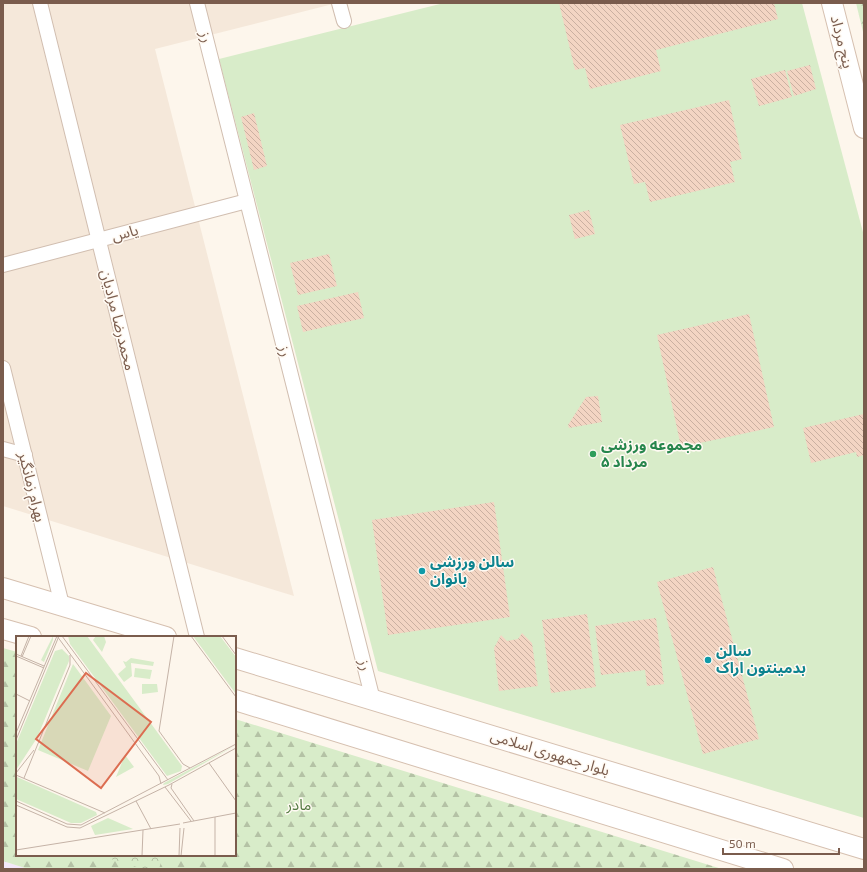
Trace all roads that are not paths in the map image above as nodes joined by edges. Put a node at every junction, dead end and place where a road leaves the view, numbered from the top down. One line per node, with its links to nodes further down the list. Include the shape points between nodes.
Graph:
1 (40, 3): 8 (street, محمدرضا مرادیان)
2 (197, 3): 7 (street, رز)
3 (339, 3): 5 (street)
4 (832, 3): 6 (main road, پنج مرداد)
5 (344, 20)
6 (864, 128)
7 (247, 201): 8 (street, یاس); 21 (street, رز)
8 (98, 240): 9 (street, یاس); 18 (street, محمدرضا مرادیان)
9 (3, 265)
10 (3, 368): 12 (street, بهرام زمانگیر)
11 (3, 449): 12 (street)
12 (25, 455): 14 (street, بهرام زمانگیر)
13 (3, 588): 14 (main road)
14 (62, 605): 17 (main road)
15 (3, 628): 16 (main road)
16 (27, 636)
17 (163, 636)
18 (197, 636)
19 (236, 658): 21 (main road, بلوار جمهوری اسلامی)
20 (236, 700): 23 (main road)
21 (373, 700): 22 (main road, بلوار جمهوری اسلامی)
22 (864, 849)
23 (783, 869)

